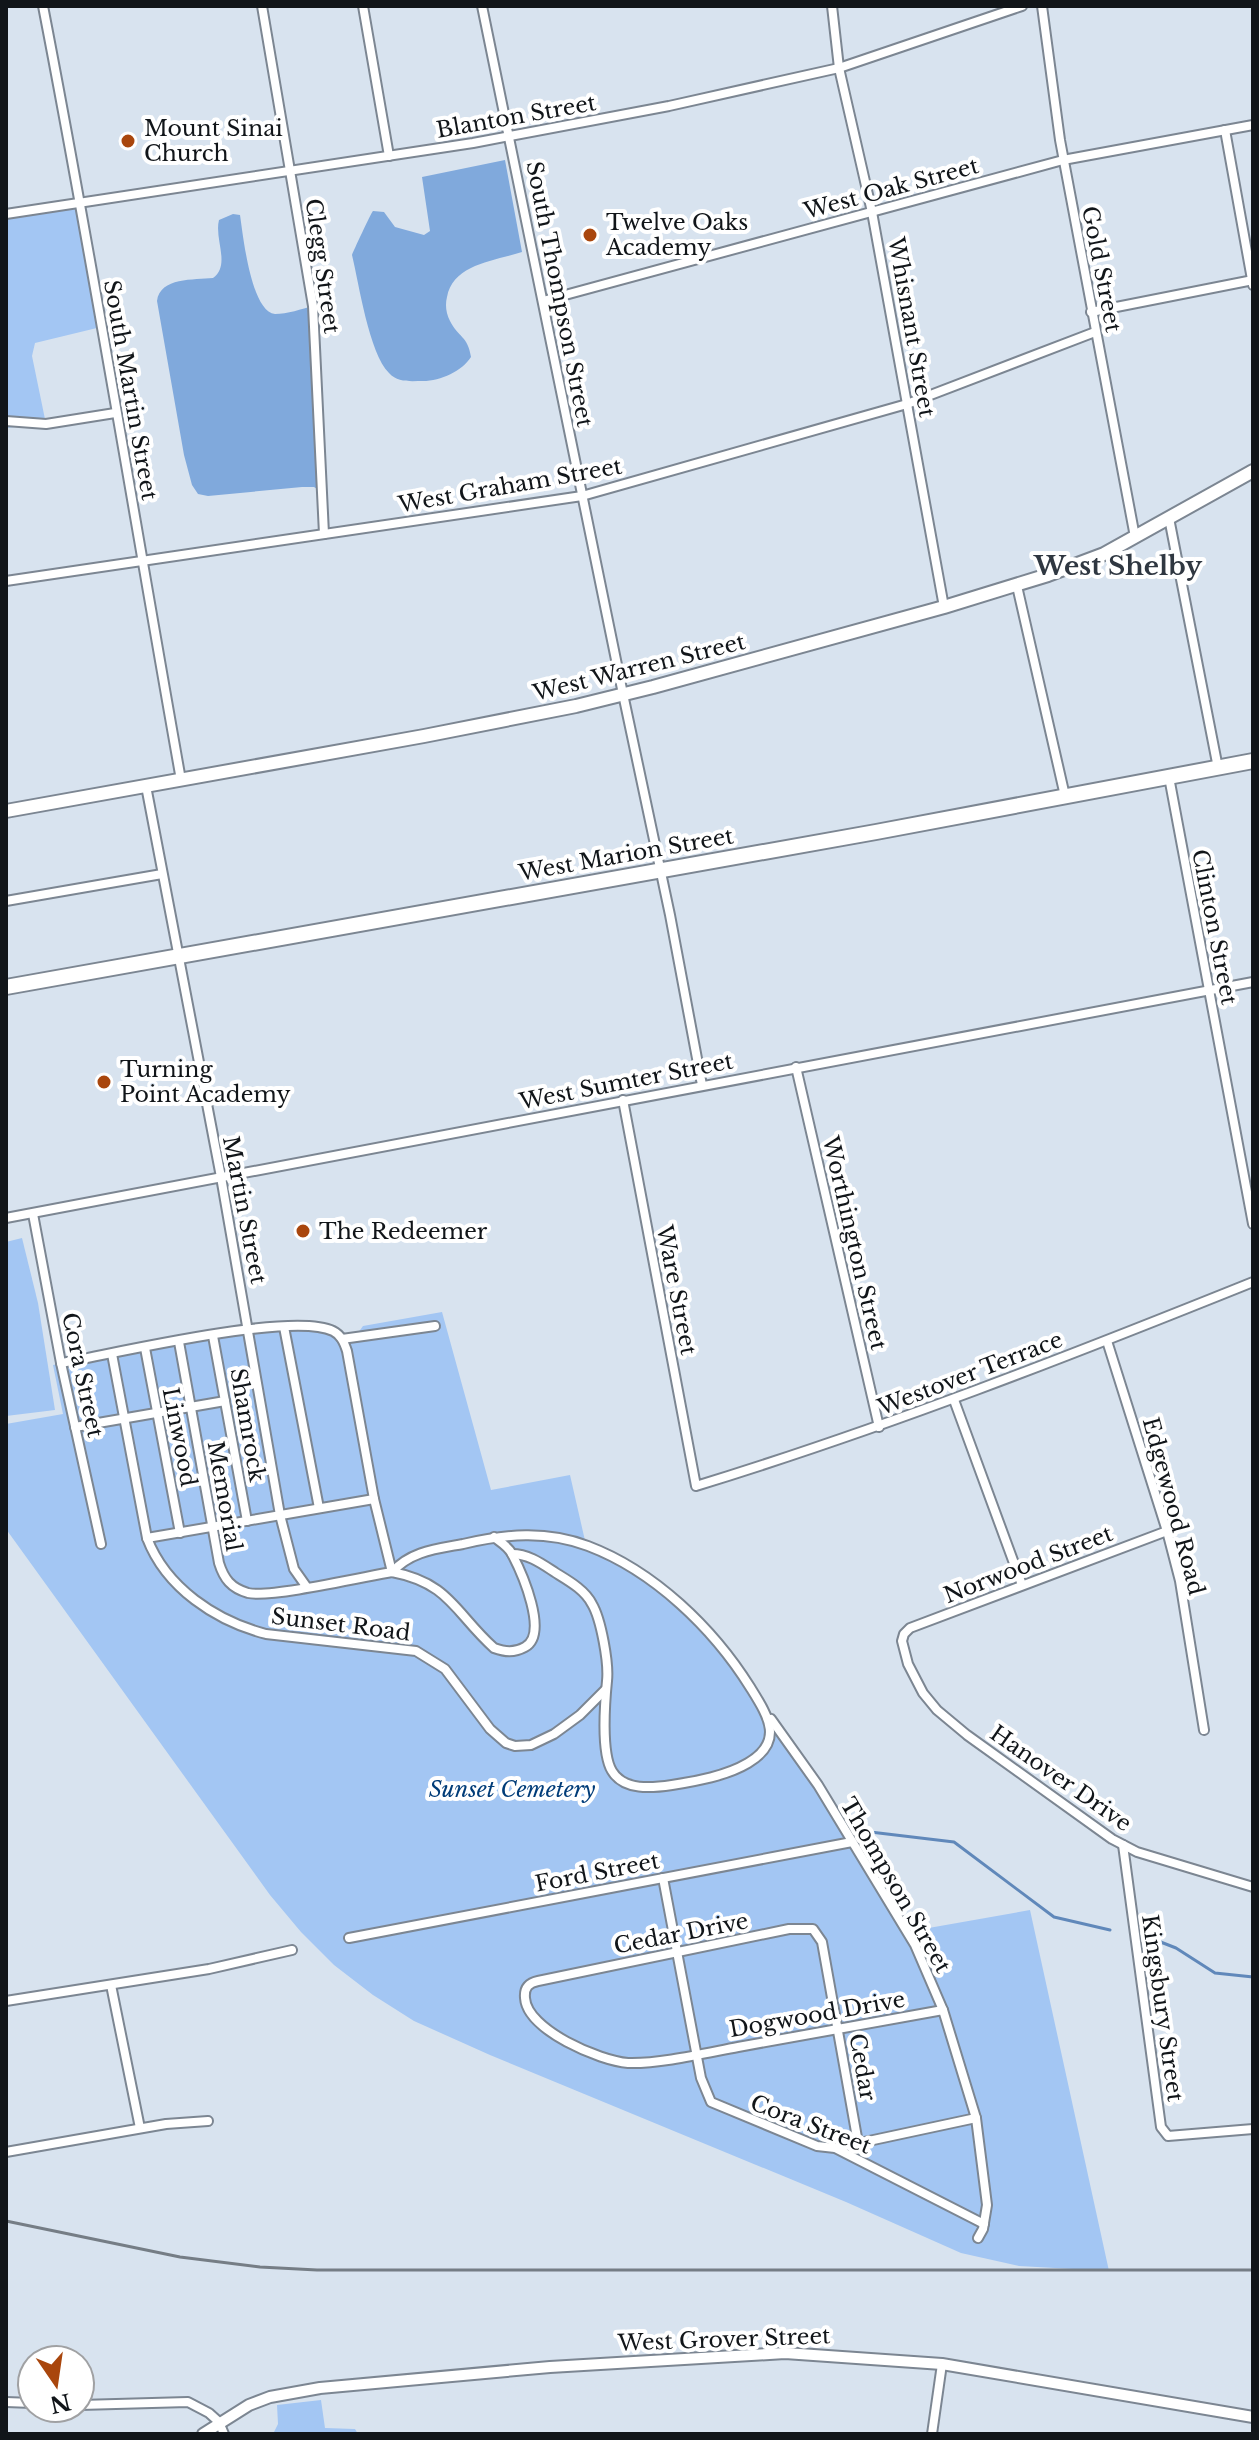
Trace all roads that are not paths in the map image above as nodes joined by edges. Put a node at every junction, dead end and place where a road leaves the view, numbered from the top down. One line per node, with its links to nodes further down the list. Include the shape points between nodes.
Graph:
1 (43, 6): 15 (street, South Martin Street)
2 (262, 6): 14 (street, Clegg Street)
3 (363, 6): 12 (street)
4 (482, 6): 11 (street, South Thompson Street)
5 (832, 6): 8 (street, Whisnant Street)
6 (1022, 6): 8 (street, Blanton Street)
7 (1042, 6): 13 (street, Gold Street)
8 (839, 68): 11 (street, Blanton Street); 16 (street, Whisnant Street)
9 (1253, 125): 10 (street, West Oak Street)
10 (1225, 130): 13 (street, West Oak Street); 18 (street)
11 (509, 136): 12 (street, Blanton Street); 19 (street, South Thompson Street)
12 (389, 156): 14 (street, Blanton Street)
13 (1063, 160): 16 (street, West Oak Street); 20 (street, Gold Street)
14 (291, 170): 15 (street, Blanton Street); 28 (street, Clegg Street, via 313,306)
15 (82, 204): 17 (street, Blanton Street); 23 (street, South Martin Street)
16 (872, 212): 19 (street, West Oak Street); 22 (street, Whisnant Street)
17 (6, 214)
18 (1253, 282): 20 (street)
19 (543, 301): 26 (street, South Thompson Street)
20 (1091, 312): 21 (street, Gold Street)
21 (1095, 332): 22 (street, West Graham Street); 29 (street, Gold Street)
22 (907, 404): 26 (street, West Graham Street); 33 (street, Whisnant Street)
23 (115, 413): 24 (street, via 46,424); 30 (street, South Martin Street)
24 (6, 421)
25 (1253, 471): 27 (main road, West Warren Street)
26 (582, 496): 28 (street, West Graham Street); 34 (street, South Thompson Street)
27 (1169, 518): 29 (main road, West Warren Street); 36 (street)
28 (324, 534): 30 (street, West Graham Street)
29 (1135, 537): 32 (main road, West Warren Street)
30 (142, 561): 31 (street, West Graham Street); 38 (street, South Martin Street)
31 (6, 581)
32 (1017, 586): 33 (main road, West Warren Street); 40 (street)
33 (944, 607): 34 (main road, West Warren Street)
34 (623, 694): 38 (main road, West Warren Street); 42 (street, South Thompson Street)
35 (1253, 761): 36 (main road, West Marion Street)
36 (1218, 768): 37 (main road, West Marion Street)
37 (1169, 777): 40 (main road, West Marion Street); 48 (street, Clinton Street)
38 (181, 780): 39 (main road, West Warren Street)
39 (146, 786): 41 (main road, West Warren Street); 43 (street)
40 (1065, 796): 42 (main road, West Marion Street)
41 (6, 811)
42 (660, 871): 45 (main road, West Marion Street); 50 (street, South Thompson Street)
43 (162, 874): 44 (street); 45 (street)
44 (6, 901)
45 (178, 957): 47 (main road, West Marion Street); 52 (street, Martin Street)
46 (1253, 982): 48 (street, West Sumter Street)
47 (6, 987)
48 (1209, 990): 49 (street, West Sumter Street); 55 (street, Clinton Street)
49 (796, 1067): 50 (street, West Sumter Street); 73 (street, Worthington Street)
50 (702, 1085): 51 (street, West Sumter Street)
51 (623, 1100): 52 (street, West Sumter Street); 74 (street, Ware Street)
52 (221, 1177): 53 (street, West Sumter Street); 59 (street, Martin Street)
53 (33, 1214): 54 (street, West Sumter Street); 66 (street, Cora Street)
54 (6, 1218)
55 (1253, 1224)
56 (1253, 1282): 62 (street, Westover Terrace)
57 (435, 1326): 61 (street)
58 (284, 1327): 59 (street); 61 (street, via 324,1328); 76 (street)
59 (247, 1329): 60 (street); 77 (street, Martin Street)
60 (213, 1336): 63 (street); 68 (street, Shamrock)
61 (342, 1339): 75 (street)
62 (1107, 1341): 67 (street, Westover Terrace); 80 (street, Edgewood Road)
63 (179, 1342): 64 (street); 69 (street, Memorial)
64 (145, 1348): 65 (street); 70 (street, Linwood)
65 (112, 1354): 66 (street); 71 (street, Sunset Road)
66 (61, 1363): 72 (street, Cora Street)
67 (954, 1400): 73 (street, Westover Terrace); 87 (street)
68 (225, 1401): 69 (street); 78 (street, Shamrock)
69 (191, 1406): 70 (street); 79 (street, Memorial)
70 (158, 1412): 71 (street); 81 (street, Linwood)
71 (124, 1418): 72 (street); 83 (street, Sunset Road)
72 (75, 1427): 84 (street, Cora Street)
73 (879, 1427): 74 (street, Westover Terrace)
74 (696, 1486)
75 (374, 1499): 76 (street); 86 (street)
76 (319, 1508): 77 (street)
77 (280, 1515): 78 (street); 88 (street, Martin Street, via 294,1569)
78 (247, 1521): 79 (street)
79 (213, 1527): 81 (street); 88 (street, Memorial, via 222,1574 231,1585 257,1594)
80 (1167, 1531): 87 (street, Norwood Street); 92 (street, Edgewood Road)
81 (180, 1533): 83 (street)
82 (494, 1537): 85 (street); 86 (street, Thompson Street, via 418,1553); 91 (street, Thompson Street, via 567,1539 638,1573 685,1610 731,1658)
83 (147, 1538): 90 (street, Sunset Road, via 170,1578 226,1621 292,1638 416,1651 436,1661 497,1737 515,1746 554,1734)
84 (101, 1544)
85 (512, 1554): 86 (street, via 536,1625 530,1644 516,1651 494,1648 426,1581); 90 (street, via 529,1557 591,1601 604,1648)
86 (392, 1572): 88 (street, Memorial)
87 (1022, 1585): 89 (street, Norwood Street, via 922,1622)
88 (306, 1586)
89 (904, 1634): 94 (street, Hanover Drive, via 908,1664 937,1710)
90 (605, 1690): 91 (street, Thompson Street, via 609,1765 621,1781 636,1787 694,1781 748,1763 769,1742 770,1725)
91 (761, 1705): 93 (street, Thompson Street)
92 (1204, 1730)
93 (852, 1842): 95 (street, Ford Street); 103 (street, Thompson Street, via 915,1945)
94 (1123, 1845): 96 (street, Hanover Drive); 109 (street, Kingsbury Street, via 1161,2127 1168,2136)
95 (663, 1878): 98 (street, Ford Street); 100 (street, Cora Street)
96 (1253, 1887)
97 (789, 1929): 100 (street, Cedar Drive); 104 (street, Cedar, via 813,1929 820,1936)
98 (349, 1938)
99 (292, 1950): 101 (street)
100 (678, 1952): 105 (street, Cora Street); 105 (street, Cedar Drive, via 528,1985 526,2003 545,2029 572,2045 627,2063)
101 (111, 1985): 102 (street); 108 (street)
102 (6, 2001)
103 (943, 2010): 104 (street, Dogwood Drive); 106 (street, Thompson Street)
104 (838, 2029): 105 (street, Dogwood Drive); 110 (street, Cedar)
105 (698, 2054): 111 (street, Cora Street, via 708,2098 718,2107 817,2146)
106 (976, 2118): 110 (street); 113 (street, Thompson Street, via 987,2205)
107 (208, 2121): 108 (street)
108 (140, 2128): 112 (street)
109 (1253, 2129)
110 (858, 2143): 111 (street)
111 (835, 2148): 113 (street, Cora Street)
112 (6, 2152)
113 (984, 2224): 114 (street, Thompson Street)
114 (978, 2238)
115 (942, 2364): 117 (street, West Grover Street); 118 (street, West Grover Street, via 785,2353 550,2367 293,2392 249,2405); 121 (street)
116 (96, 2405): 118 (street, via 188,2402)
117 (1253, 2417)
118 (219, 2422): 119 (street, West Grover Street); 120 (street)
119 (203, 2434)
120 (224, 2434)
121 (932, 2434)

